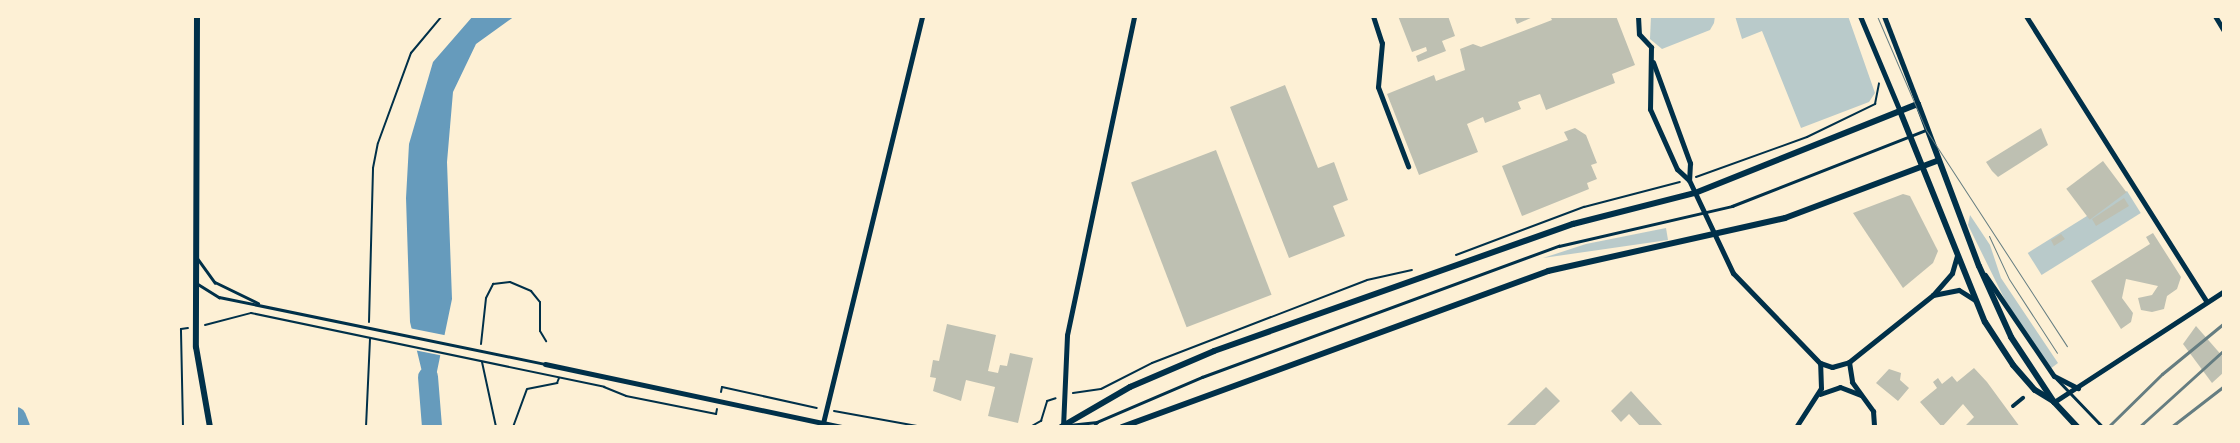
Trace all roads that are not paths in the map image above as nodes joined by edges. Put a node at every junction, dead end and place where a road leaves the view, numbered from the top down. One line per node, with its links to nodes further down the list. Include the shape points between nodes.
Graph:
1 (197, 16): 23 (street)
2 (922, 16): 44 (street)
3 (1134, 16): 45 (street, via 1067,335)
4 (1373, 16): 17 (street, via 1382,43 1378,86)
5 (1638, 16): 11 (street, via 1637,30 1651,47)
6 (1860, 16): 13 (street)
7 (1884, 16): 12 (street)
8 (2026, 16): 30 (street)
9 (2215, 16): 10 (street)
10 (2224, 30)
11 (1652, 60): 19 (street, via 1690,163); 19 (street, via 1650,109 1677,169)
12 (1918, 104): 13 (street); 14 (street)
13 (1900, 111): 15 (street); 20 (street)
14 (1926, 130): 15 (lane); 16 (street)
15 (1910, 137): 18 (street); 21 (lane)
16 (1937, 161): 18 (street); 25 (street)
17 (1408, 166)
18 (1923, 167): 22 (street, via 1804,212); 24 (street)
19 (1689, 180): 20 (street)
20 (1695, 193): 21 (street); 45 (street, via 1573,224 1214,352 1130,387)
21 (1704, 213): 22 (street); 43 (lane, via 1559,246 1202,377)
22 (1715, 236): 33 (street, via 1744,289); 50 (street, via 1548,271)
23 (196, 255): 26 (street); 31 (lane, via 215,282)
24 (1957, 256): 28 (street, via 1952,273); 29 (street)
25 (1979, 266): 35 (street); 41 (street, via 2011,336)
26 (196, 282): 31 (lane, via 219,297); 47 (street, via 197,357)
27 (2224, 290): 30 (street)
28 (1933, 295): 29 (street, via 1959,290); 32 (street)
29 (1975, 300): 41 (street, via 2013,365 2035,390)
30 (2207, 302): 36 (street)
31 (259, 304): 34 (lane)
32 (1849, 362): 33 (street, via 1832,367); 38 (street, via 1850,376)
33 (1820, 363): 39 (street, via 1824,381)
34 (545, 364): 44 (street)
35 (2054, 376): 36 (street); 37 (lane)
36 (2078, 388): 37 (street)
37 (2070, 393): 41 (street); 53 (lane)
38 (1862, 395): 39 (street, via 1840,387); 52 (street, via 1873,411)
39 (1818, 396): 51 (street)
40 (2023, 398): 42 (street)
41 (2054, 402): 46 (street)
42 (2013, 406)
43 (1097, 422): 45 (lane); 49 (lane)
44 (823, 423): 48 (street)
45 (1062, 426)
46 (2076, 426)
47 (210, 427)
48 (841, 427)
49 (1093, 427)
50 (1122, 427)
51 (1796, 427)
52 (1874, 427)
53 (2103, 427)

